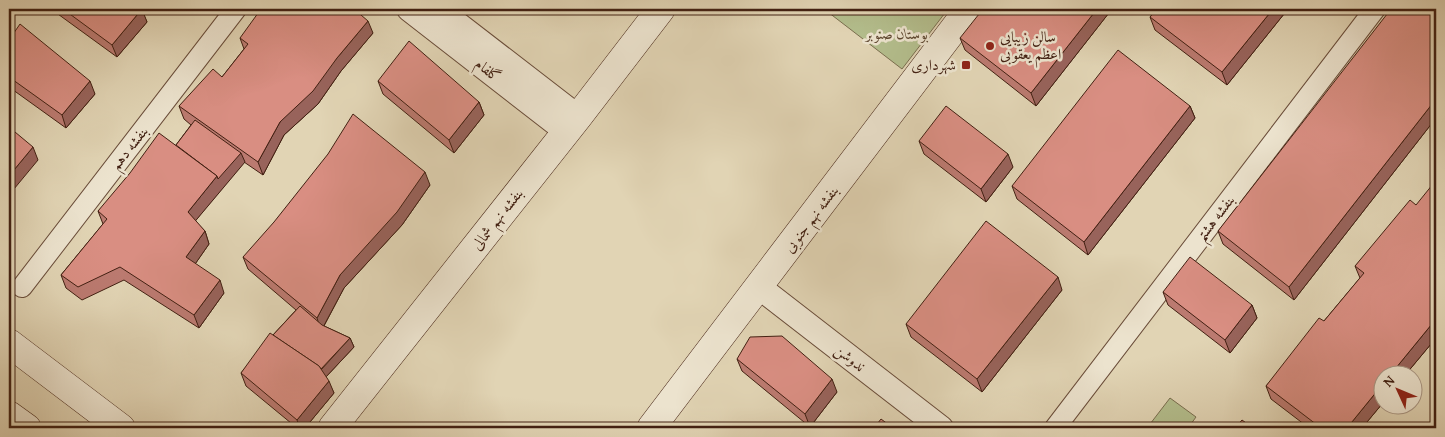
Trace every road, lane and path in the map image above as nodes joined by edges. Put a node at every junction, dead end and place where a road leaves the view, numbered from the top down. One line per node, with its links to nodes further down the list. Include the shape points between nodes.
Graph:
1 (236, 9): 8 (street, بنفشه دهم)
2 (409, 9): 7 (street, گلفام)
3 (438, 9): 7 (street, گلفام)
4 (661, 9): 7 (main road, بنفشه نهم شمالی)
5 (970, 9): 9 (main road, بنفشه نهم جنوبی)
6 (1374, 9): 17 (street, بنفشه هشتم)
7 (572, 124): 14 (main road, بنفشه نهم شمالی)
8 (22, 287)
9 (759, 287): 15 (main road, بنفشه نهم جنوبی); 16 (street, ندوشن)
10 (9, 343): 13 (main road)
11 (9, 415): 12 (main road)
12 (27, 428)
13 (121, 428)
14 (332, 428)
15 (651, 428)
16 (941, 428)
17 (1055, 428)

